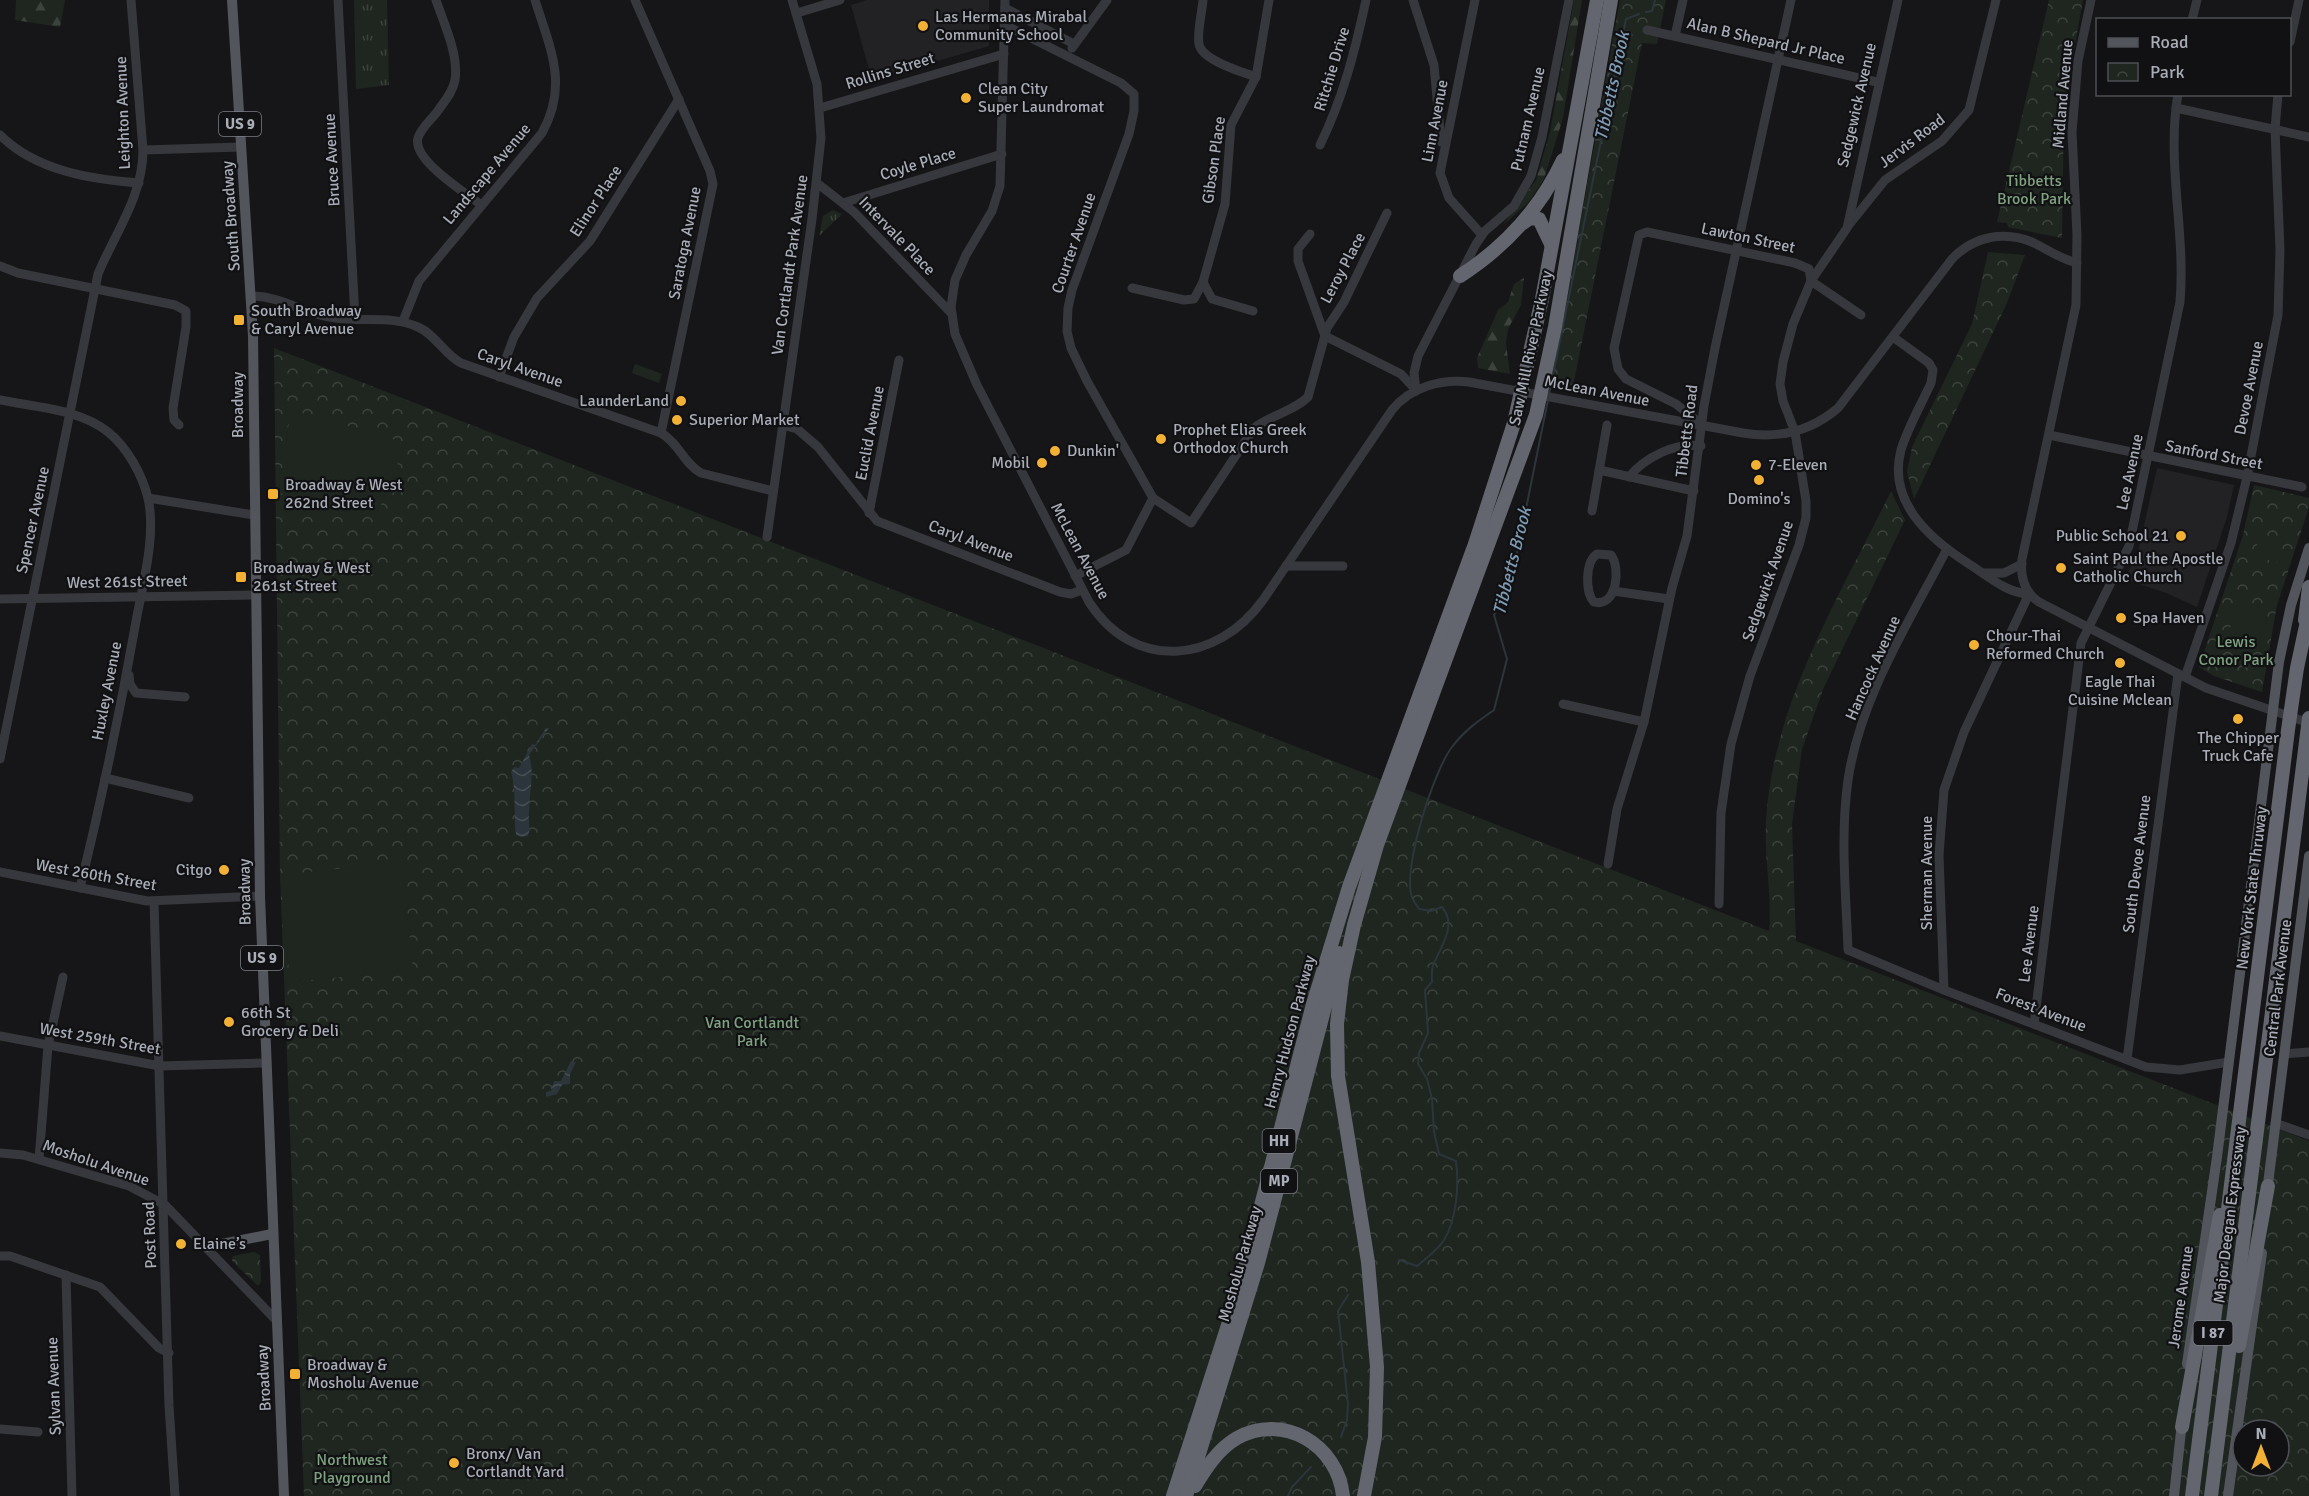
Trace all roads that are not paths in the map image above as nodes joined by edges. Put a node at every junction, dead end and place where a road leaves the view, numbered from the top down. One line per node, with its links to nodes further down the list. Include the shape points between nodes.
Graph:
1 (131, 0): 49 (street, Leighton Avenue)
2 (232, 0): 48 (main road, South Broadway / US 9)
3 (338, 0): 74 (street, Bruce Avenue)
4 (436, 0): 55 (street, via 455,60 456,77 447,98 422,130 418,150 425,161)
5 (535, 0): 55 (street, Landscape Avenue, via 556,69 556,100 542,133)
6 (635, 0): 40 (street, Saratoga Avenue)
7 (792, 0): 26 (street, Van Cortlandt Park Avenue)
8 (840, 0): 26 (street)
9 (1107, 0): 32 (street)
10 (1203, 0): 36 (street, via 1199,44 1203,52 1217,62)
11 (1269, 0): 36 (street, Gibson Place)
12 (1366, 0): 46 (street, Ritchie Drive, via 1337,110)
13 (1413, 0): 50 (street, via 1434,65)
14 (1475, 0): 50 (street, Linn Avenue)
15 (1569, 0): 60 (street, Putnam Avenue, via 1531,176 1510,211)
16 (1597, 0): 47 (highway, Saw Mill River Parkway)
17 (1611, 0): 134 (highway, Saw Mill River Parkway, via 1540,399 1514,480)
18 (1683, 0): 31 (street)
19 (1791, 0): 35 (street, Tibbetts Road)
20 (1898, 0): 37 (street, Sedgewick Avenue)
21 (1996, 0): 58 (street, Jervis Road, via 1970,110 1942,141 1885,180)
22 (2091, 0): 63 (street, Midland Avenue, via 2078,61 2072,132)
23 (2197, 0): 27 (street)
24 (2299, 0): 30 (street)
25 (1005, 4): 28 (street, McLean Avenue); 32 (street)
26 (796, 13): 41 (street, Van Cortlandt Park Avenue, via 812,61)
27 (2192, 18)
28 (1005, 25): 33 (street, McLean Avenue); 34 (street)
29 (1647, 30): 31 (street, Alan B Shepard Jr Place)
30 (2291, 34)
31 (1675, 36): 35 (street, Alan B Shepard Jr Place)
32 (1074, 44): 34 (street)
33 (1004, 54): 41 (street, Rollins Street); 51 (street, McLean Avenue)
34 (1067, 56): 100 (street, Courter Avenue, via 1134,94 1129,134 1072,290 1067,331 1071,348)
35 (1778, 60): 37 (street, Alan B Shepard Jr Place); 62 (street, Tibbetts Road)
36 (1256, 77): 67 (street, Gibson Place, via 1230,125 1225,204)
37 (1877, 82): 58 (street, Sedgewick Avenue)
38 (2178, 96): 42 (street, Lee Avenue)
39 (2278, 96): 43 (street, Devoe Avenue)
40 (679, 99): 80 (street, Elinor Place, via 590,241 532,306 514,337); 89 (street, Saratoga Avenue, via 710,171 713,191)
41 (820, 108): 53 (street, Van Cortlandt Park Avenue)
42 (2175, 108): 43 (street); 92 (street, Lee Avenue, via 2181,283)
43 (2275, 129): 45 (street); 95 (street, Devoe Avenue, via 2280,250 2278,315)
44 (0, 135): 52 (street, via 25,155 57,168)
45 (2309, 137)
46 (1320, 145)
47 (1570, 146): 57 (highway, via 1546,191); 61 (highway, Saw Mill River Parkway)
48 (242, 147): 49 (street); 70 (main road, South Broadway / US 9)
49 (143, 150): 52 (street, Leighton Avenue)
50 (1442, 153): 60 (street, Linn Avenue, via 1440,173 1446,193)
51 (1002, 154): 54 (street, Coyle Place); 72 (street, McLean Avenue, via 997,199 960,267)
52 (139, 183): 68 (street, Leighton Avenue)
53 (817, 183): 54 (street, Intervale Place); 84 (street, Van Cortlandt Park Avenue)
54 (843, 203): 72 (street, Intervale Place)
55 (482, 205): 75 (street, Landscape Avenue, via 418,280)
56 (1387, 213): 76 (street, Leroy Place)
57 (1519, 227): 61 (highway, via 1530,218 1539,219); 65 (highway, via 1493,254)
58 (1846, 228): 66 (street, Sedgewick Avenue)
59 (1310, 234): 76 (street, via 1298,249 1298,261)
60 (1482, 235): 65 (street, Putnam Avenue)
61 (1552, 247): 134 (highway, Saw Mill River Parkway, via 1531,354 1502,463)
62 (1737, 251): 66 (street, Lawton Street, via 1806,267); 87 (street, Tibbetts Road, via 1715,348); 87 (street, Lawton Street, via 1644,232 1636,242 1614,348 1615,362 1626,379 1676,404)
63 (2077, 263): 77 (street, McLean Avenue, via 2023,239 2001,236 1981,240 1952,259); 90 (street, via 2074,319)
64 (0, 266): 68 (street)
65 (1461, 276): 81 (street, Putnam Avenue, via 1418,356 1414,373)
66 (1811, 281): 73 (street, Lawton Street); 88 (street, Sedgewick Avenue, via 1793,324 1780,384)
67 (1205, 287): 69 (street, via 1194,299 1184,300); 71 (street, via 1212,299)
68 (95, 288): 83 (street, Spencer Avenue); 85 (street, via 182,308 186,317 173,408 174,420)
69 (1132, 288)
70 (251, 296): 74 (street, Caryl Avenue, via 269,296 325,316); 78 (main road, South Broadway / US 9)
71 (1253, 311)
72 (951, 314): 111 (street, McLean Avenue, via 977,385)
73 (1861, 315)
74 (355, 318): 75 (street, Caryl Avenue)
75 (403, 321): 80 (street, Caryl Avenue, via 437,340 457,361)
76 (1325, 336): 81 (street, via 1401,374); 100 (street, Leroy Place, via 1308,397 1254,428 1191,523)
77 (1893, 337): 88 (street, McLean Avenue, via 1838,408 1814,425); 106 (street, via 1934,370 1901,449 1899,479 1910,510)
78 (253, 358): 103 (main road, Broadway / US 9)
79 (899, 360): 102 (street, Euclid Avenue)
80 (499, 377): 89 (street, Caryl Avenue)
81 (1416, 391): 87 (street, McLean Avenue, via 1444,382 1474,383); 108 (street, McLean Avenue, via 1392,410)
82 (0, 400): 83 (street)
83 (70, 415): 99 (street, via 95,423 117,440 136,469); 119 (street, Spencer Avenue)
84 (783, 424): 97 (street, Van Cortlandt Park Avenue); 102 (street, Caryl Avenue, via 797,429 818,447)
85 (179, 425)
86 (1607, 425): 93 (street)
87 (1703, 426): 88 (street, McLean Avenue, via 1765,436); 91 (street, Tibbetts Road)
88 (1794, 432): 143 (street, Sedgewick Avenue, via 1806,518 1738,716 1723,791)
89 (661, 433): 97 (street, Caryl Avenue, via 672,440 693,468 705,475)
90 (2049, 435): 92 (street, Sanford Street); 107 (street)
91 (1701, 446): 94 (street, via 1679,445); 98 (street, Tibbetts Road)
92 (2149, 458): 95 (street, Sanford Street); 122 (street, Lee Avenue, via 2129,546)
93 (1599, 470): 94 (street); 101 (street)
94 (1629, 477): 98 (street)
95 (2247, 477): 96 (street, Sanford Street); 125 (street, Devoe Avenue, via 2231,543)
96 (2302, 487)
97 (773, 491): 104 (street, Van Cortlandt Park Avenue)
98 (1694, 491): 120 (street, Tibbetts Road, via 1687,536)
99 (148, 498): 103 (street); 117 (street, Huxley Avenue, via 148,543)
100 (1153, 498): 111 (street, via 1126,550)
101 (1592, 511)
102 (869, 513): 113 (street, Caryl Avenue, via 877,521 1060,592)
103 (254, 515): 116 (main road, Broadway / US 9)
104 (767, 537)
105 (2309, 548): 128 (main road, via 2284,636)
106 (1947, 549): 110 (street); 144 (street, Hancock Avenue, via 1882,675 1855,748 1842,848)
107 (2022, 564): 110 (street, via 2004,573); 115 (street)
108 (1286, 566): 109 (street); 113 (street, McLean Avenue, via 1241,626 1218,641 1184,651 1154,650 1129,640 1102,621)
109 (1343, 566)
110 (1984, 573): 115 (street, via 2010,591)
111 (1075, 576): 113 (street, McLean Avenue)
112 (2309, 586): 123 (highway)
113 (1082, 591)
114 (1613, 591): 114 (street, via 1614,560 1611,555 1597,554 1590,565 1591,599 1600,604); 120 (street)
115 (2029, 594): 122 (street); 146 (street, Sherman Avenue, via 1964,732 1944,790 1939,855)
116 (255, 595): 117 (street, West 261st Street); 141 (main road, Broadway / US 9)
117 (140, 597): 119 (street, West 261st Street); 124 (street, Huxley Avenue)
118 (0, 599): 119 (street, West 261st Street)
119 (32, 599): 132 (street, Spencer Avenue)
120 (1669, 599): 130 (street, Tibbetts Road)
121 (2309, 612): 123 (highway, New York State Thruway / I 87)
122 (2088, 627): 125 (street); 147 (street, Lee Avenue, via 2081,643)
123 (2303, 637): 160 (highway, New York State Thruway / I 87)
124 (128, 667): 126 (street, via 130,684 136,693); 133 (street, Huxley Avenue)
125 (2181, 676): 128 (street); 152 (street, South Devoe Avenue)
126 (185, 697)
127 (1563, 704): 130 (street)
128 (2276, 712): 131 (street); 153 (main road)
129 (2309, 718): 169 (highway, Major Deegan Expressway / I 87)
130 (1644, 722): 137 (street, Tibbetts Road, via 1620,797)
131 (2309, 723)
132 (0, 759)
133 (105, 778): 135 (street); 140 (street, Huxley Avenue)
134 (1391, 788): 138 (highway); 176 (highway, Henry Hudson Parkway / HH, via 1330,945 1239,1291)
135 (189, 798)
136 (2309, 856): 151 (main road, Central Park Avenue)
137 (1608, 864)
138 (1370, 866): 177 (highway, Mosholu Parkway / MP, via 1340,948 1255,1273); 179 (highway, via 1343,974 1337,1050 1342,1113 1368,1262 1377,1367 1375,1437)
139 (0, 872): 140 (street, West 260th Street)
140 (80, 888): 142 (street, West 260th Street)
141 (260, 896): 142 (street, West 260th Street); 154 (main road, Broadway / US 9)
142 (154, 902): 155 (street, Post Road)
143 (1719, 904)
144 (1848, 950): 146 (street, Forest Avenue)
145 (63, 977): 149 (street)
146 (1944, 990): 147 (street, Forest Avenue)
147 (2034, 1024): 152 (street, Forest Avenue)
148 (0, 1036): 149 (street, West 259th Street)
149 (48, 1046): 155 (street, West 259th Street); 159 (street)
150 (2309, 1052): 151 (street)
151 (2284, 1054): 156 (main road, Central Park Avenue)
152 (2127, 1059): 153 (street, Forest Avenue, via 2166,1071)
153 (2229, 1062): 170 (main road, Jerome Avenue, via 2196,1294)
154 (267, 1063): 155 (street, West 259th Street); 163 (main road, Broadway / US 9)
155 (160, 1066): 162 (street, Post Road)
156 (2275, 1122): 157 (street); 161 (main road)
157 (2309, 1136)
158 (0, 1153): 159 (street, Mosholu Avenue)
159 (39, 1159): 162 (street, Mosholu Avenue, via 129,1186)
160 (2233, 1170): 170 (highway, via 2216,1229); 181 (highway, Major Deegan Expressway / I 87)
161 (2268, 1186): 169 (highway, via 2240,1344); 183 (main road)
162 (165, 1204): 164 (street, Mosholu Avenue); 168 (street, Post Road)
163 (272, 1234): 164 (main road); 167 (main road, Broadway / US 9)
164 (207, 1247): 167 (street, Mosholu Avenue)
165 (0, 1256): 166 (street)
166 (66, 1275): 168 (street, via 104,1291 159,1348); 173 (street, Sylvan Avenue)
167 (276, 1320): 175 (main road, Broadway / US 9)
168 (169, 1353): 174 (street, Post Road)
169 (2223, 1403): 182 (highway, Major Deegan Expressway / I 87)
170 (2182, 1428): 180 (main road, Jerome Avenue)
171 (0, 1429): 172 (street)
172 (38, 1432)
173 (72, 1496)
174 (175, 1496)
175 (284, 1496)
176 (1173, 1496)
177 (1187, 1496): 178 (highway, via 1230,1443 1251,1432 1273,1428 1298,1434 1322,1449 1337,1473)
178 (1343, 1496)
179 (1364, 1496)
180 (2174, 1496)
181 (2192, 1496)
182 (2211, 1496)
183 (2228, 1496)

